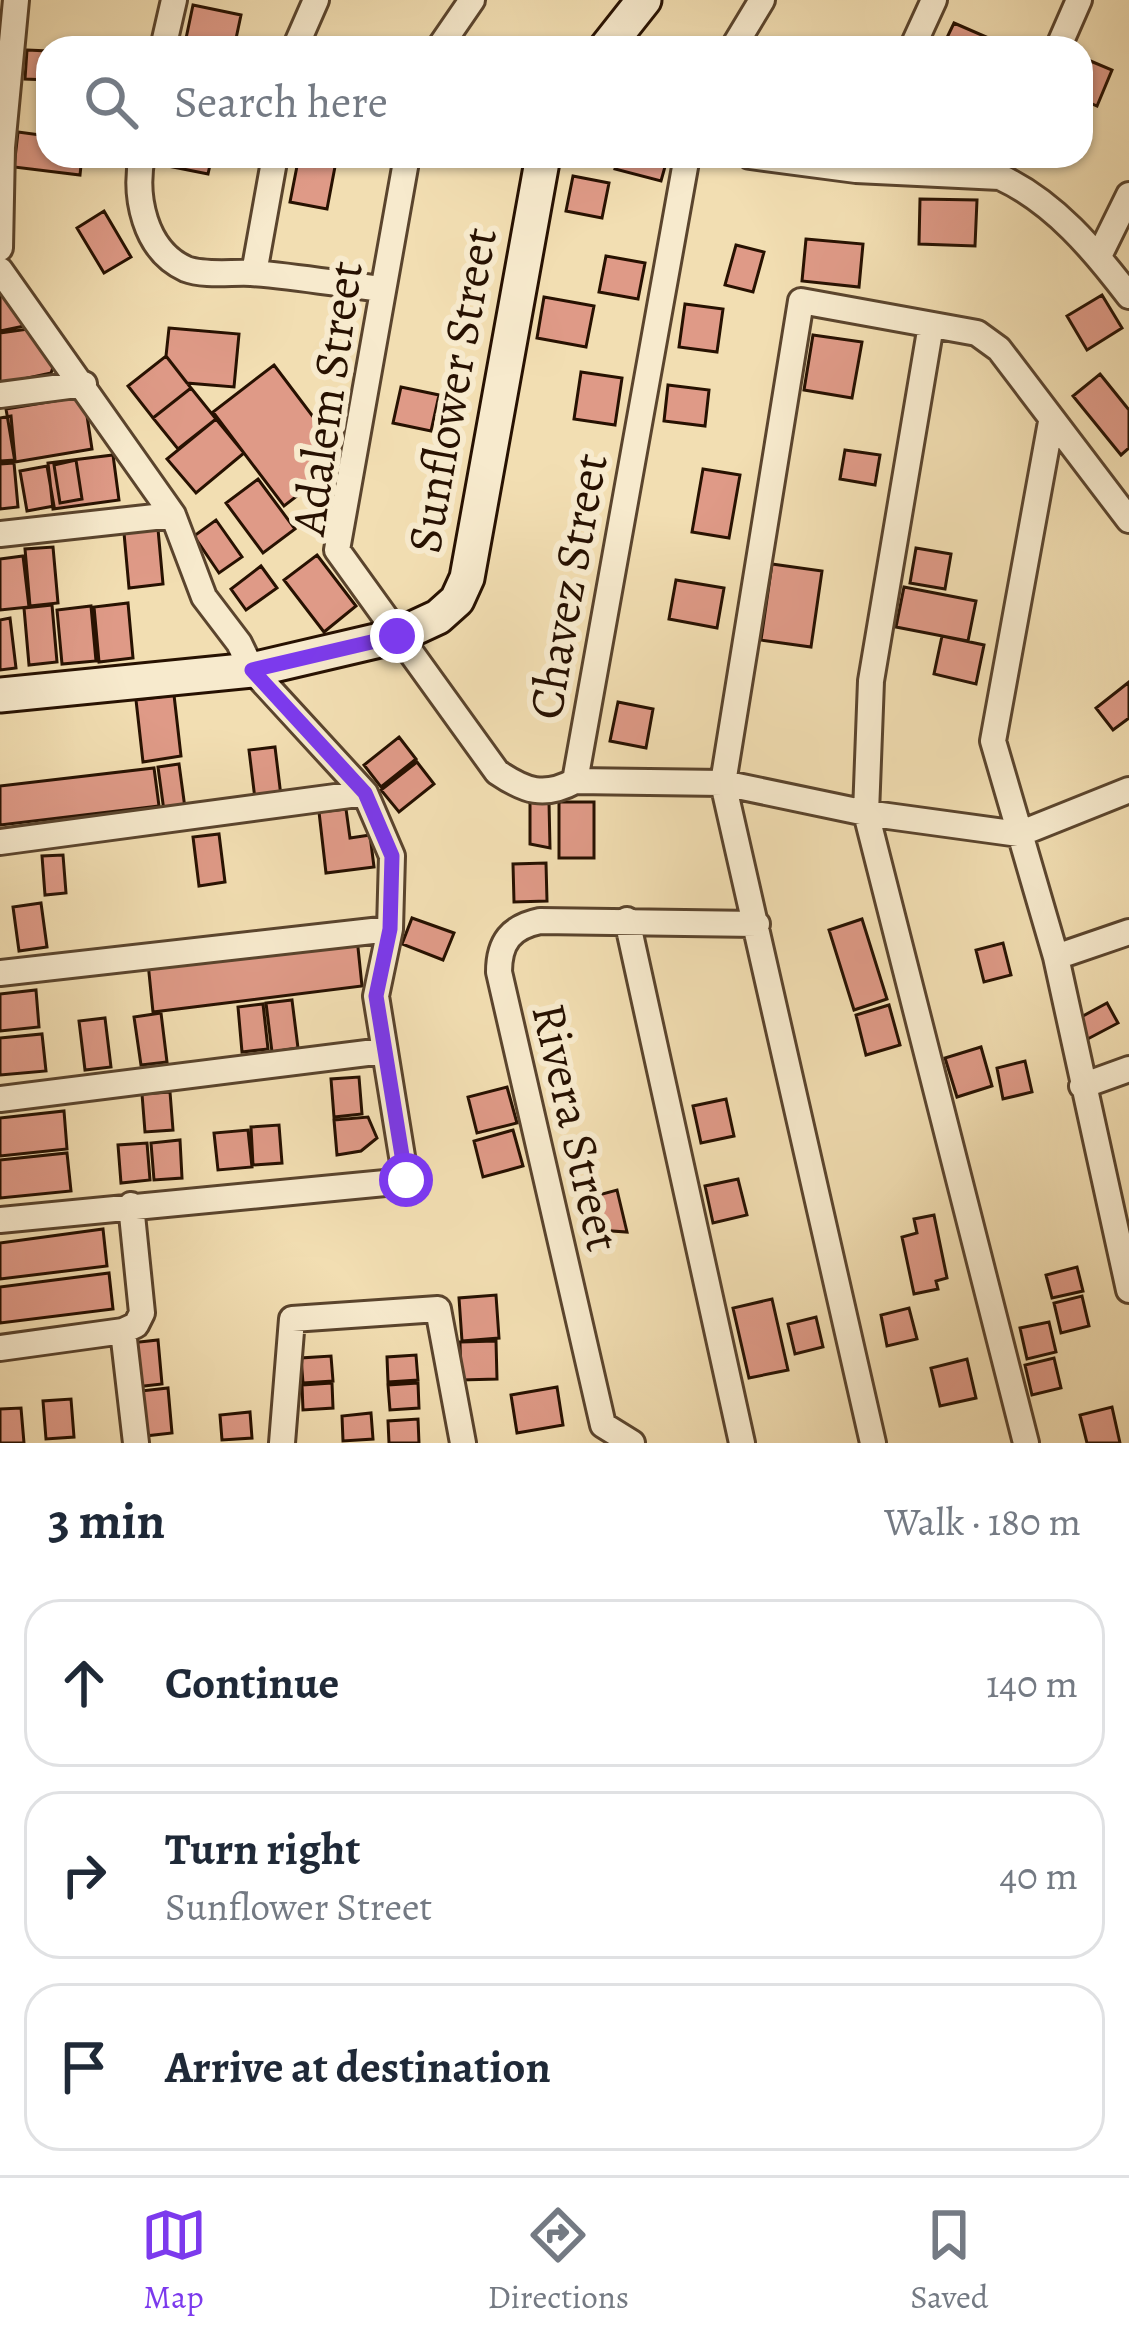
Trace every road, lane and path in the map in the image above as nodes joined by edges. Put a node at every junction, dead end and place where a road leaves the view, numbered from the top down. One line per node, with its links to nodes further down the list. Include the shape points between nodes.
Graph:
1 (174, 0): 9 (street)
2 (316, 0): 10 (street)
3 (472, 0): 11 (street)
4 (644, 0): 12 (main road)
5 (762, 0): 13 (street)
6 (934, 0): 14 (street)
7 (1079, 0): 15 (street)
8 (10, 5): 16 (street)
9 (166, 36)
10 (300, 36)
11 (447, 36)
12 (616, 36)
13 (740, 36)
14 (918, 36)
15 (1063, 36)
16 (1, 147): 24 (street)
17 (139, 168): 27 (street, via 144,220 162,251 188,270)
18 (273, 168): 27 (street)
19 (405, 168): 28 (street, Adalem Street)
20 (541, 168): 37 (main road, Sunflower Street, via 467,578 438,617)
21 (685, 168): 40 (street, Chavez Street)
22 (1006, 168): 25 (street)
23 (1129, 195): 25 (street)
24 (0, 248)
25 (1100, 256): 29 (street)
26 (0, 270): 31 (street)
27 (254, 273): 28 (street)
28 (382, 289): 37 (street, Adalem Street, via 337,550)
29 (1129, 296)
30 (931, 325): 33 (street, via 977,333 999,349); 41 (street, via 801,301); 44 (street, via 871,681)
31 (83, 384): 32 (street); 34 (street)
32 (0, 394)
33 (1051, 422): 35 (street); 45 (street, via 993,741)
34 (172, 515): 36 (street); 38 (street, via 204,597)
35 (1129, 520)
36 (0, 534)
37 (397, 636): 38 (main road, Sunflower Street); 40 (street, Chavez Street, via 497,772 538,791)
38 (252, 670): 39 (main road, Sunflower Street); 43 (street)
39 (0, 695)
40 (575, 781): 41 (street)
41 (724, 783): 44 (street); 48 (street)
42 (1129, 790): 45 (street)
43 (365, 793): 46 (street); 49 (street, via 392,856)
44 (866, 813): 45 (street); 68 (street)
45 (1019, 834): 51 (street)
46 (0, 842)
47 (627, 920): 48 (street); 65 (street, Rivera Street, via 521,925 499,953 499,972 603,1426); 66 (street)
48 (757, 924): 67 (street)
49 (390, 929): 52 (street); 53 (street, via 376,996)
50 (1129, 932): 51 (street)
51 (1056, 957): 55 (street)
52 (0, 973)
53 (383, 1051): 56 (street); 57 (street, via 406,1180)
54 (1129, 1069): 55 (street)
55 (1082, 1086): 59 (street)
56 (0, 1099)
57 (131, 1205): 58 (street); 60 (street, via 142,1313)
58 (0, 1220)
59 (1129, 1290)
60 (123, 1331): 61 (street); 62 (street)
61 (0, 1348)
62 (136, 1443)
63 (282, 1443): 64 (street, via 292,1319 438,1309)
64 (463, 1443)
65 (632, 1443)
66 (742, 1443)
67 (872, 1443)
68 (1026, 1443)

